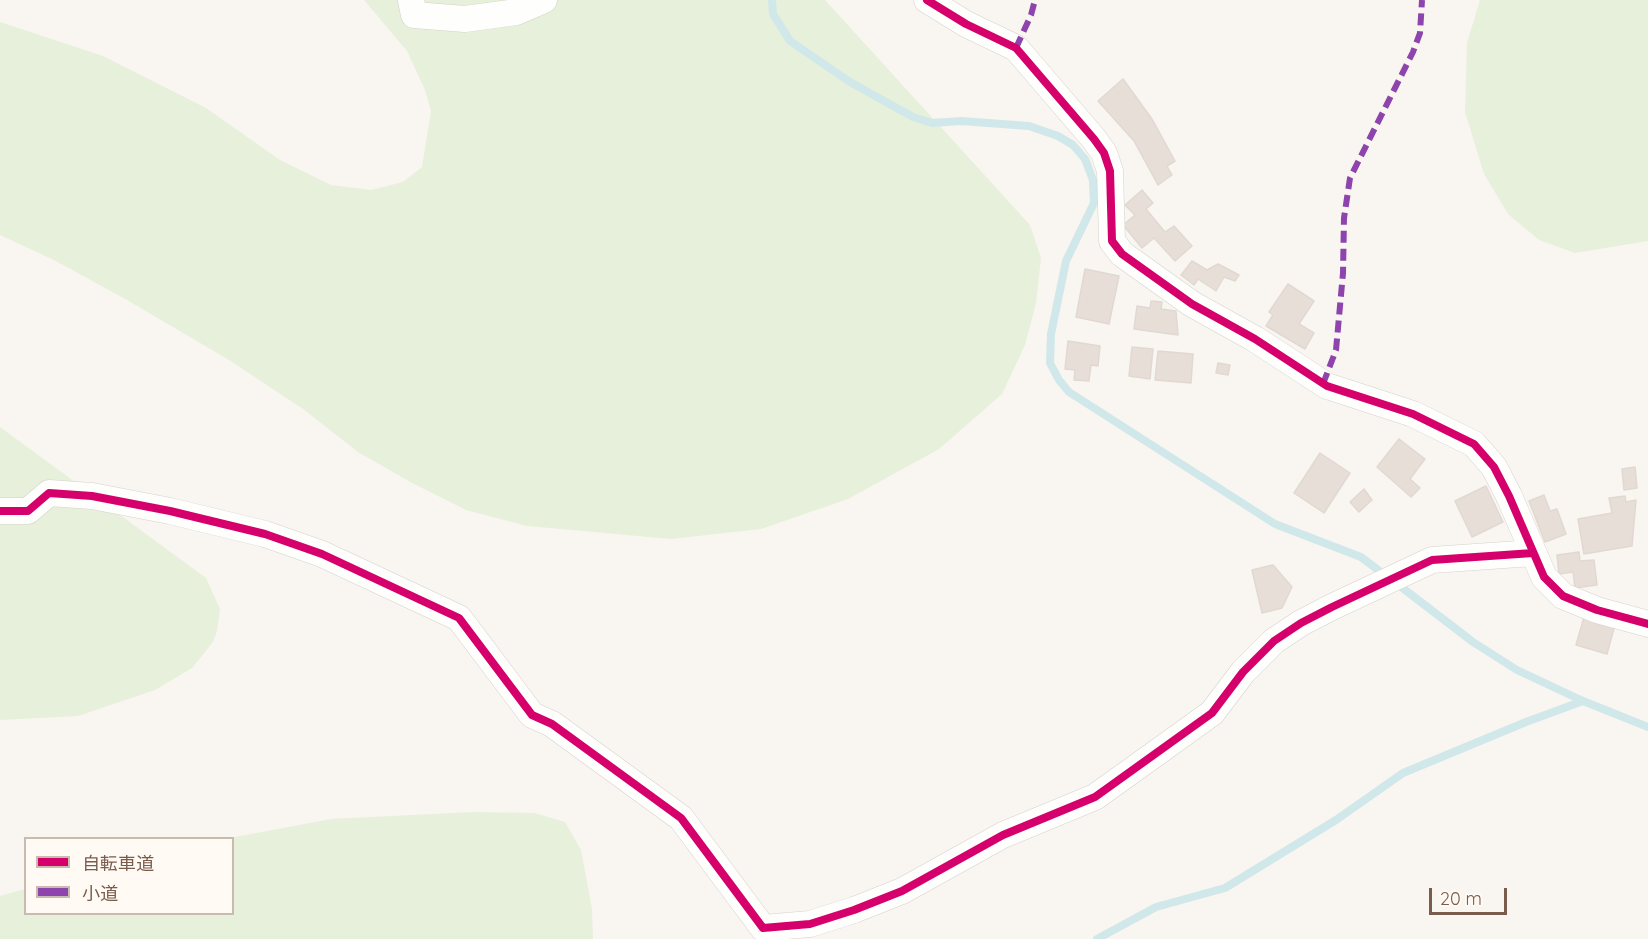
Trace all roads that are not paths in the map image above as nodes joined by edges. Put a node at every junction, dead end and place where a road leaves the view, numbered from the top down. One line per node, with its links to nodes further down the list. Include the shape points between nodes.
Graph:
1 (411, 0): 2 (street, via 414,15 465,20 516,12)
2 (544, 0)
3 (927, 0): 5 (street, via 1016,48 1094,139 1110,171 1112,242 1122,254 1192,303 1327,386 1413,414 1474,444 1494,467)
4 (0, 511): 5 (street, via 28,511 49,493 92,496 170,511 265,534 322,554 459,618 532,715 552,724 681,818 763,928 810,924 854,910 902,891 1003,835 1095,797 1212,713 1243,672 1274,641 1332,607 1432,561)
5 (1533, 553): 6 (street, via 1544,577 1563,596)
6 (1648, 624)

